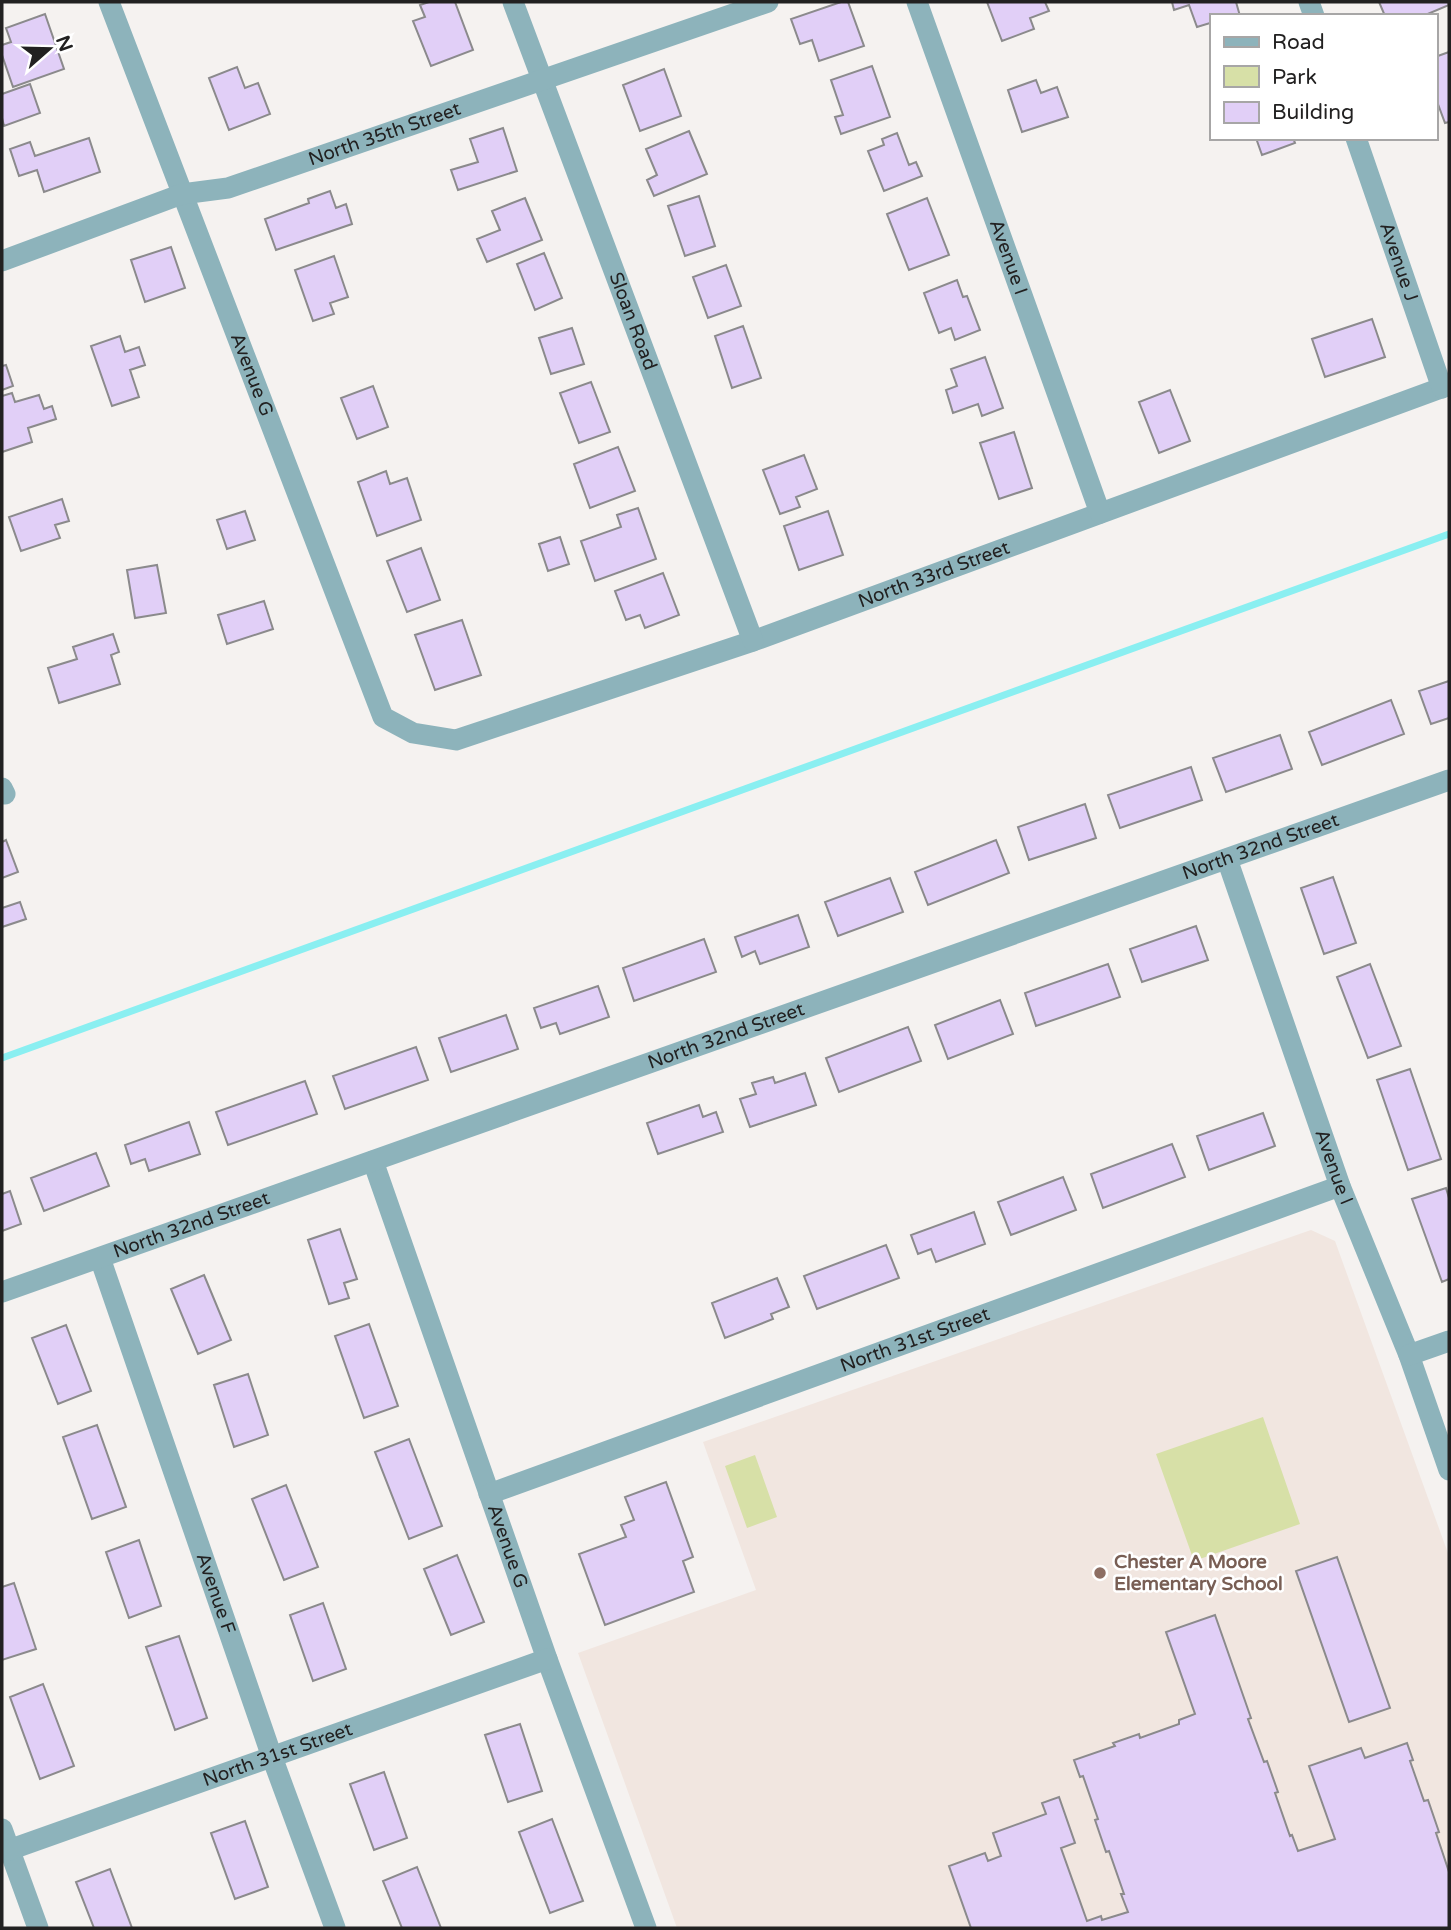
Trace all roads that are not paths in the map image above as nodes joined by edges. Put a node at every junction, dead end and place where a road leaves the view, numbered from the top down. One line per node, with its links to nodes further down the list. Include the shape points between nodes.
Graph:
1 (109, 2): 7 (street, Avenue G)
2 (513, 2): 5 (street, Sloan Road)
3 (768, 2): 5 (street, North 35th Street)
4 (917, 2): 10 (street, Avenue I)
5 (542, 80): 7 (street, North 35th Street, via 228,188); 11 (street, Sloan Road)
6 (1357, 140): 9 (street, Avenue J)
7 (183, 194): 8 (street, North 35th Street); 12 (street, Avenue G, via 383,717)
8 (2, 261)
9 (1445, 387): 10 (street, North 33rd Street)
10 (1100, 513): 11 (street, North 33rd Street)
11 (753, 641): 12 (street, North 33rd Street, via 456,740)
12 (413, 733)
13 (1449, 780): 14 (street, North 32nd Street)
14 (1227, 859): 15 (street, North 32nd Street); 16 (street, Avenue I)
15 (373, 1161): 17 (street, North 32nd Street); 22 (street, Avenue G)
16 (1340, 1186): 20 (street, Avenue I); 22 (street, North 31st Street)
17 (100, 1258): 18 (street, North 32nd Street); 24 (street, Avenue F)
18 (2, 1292)
19 (1449, 1341): 20 (street)
20 (1409, 1355): 21 (street, Avenue I)
21 (1449, 1470)
22 (489, 1494): 23 (street, Avenue G)
23 (547, 1659): 24 (street, North 31st Street); 29 (street, Avenue G)
24 (272, 1757): 26 (street, North 31st Street); 28 (street, Avenue F)
25 (2, 1829): 26 (street)
26 (9, 1850): 27 (street)
27 (38, 1928)
28 (335, 1928)
29 (646, 1928)

